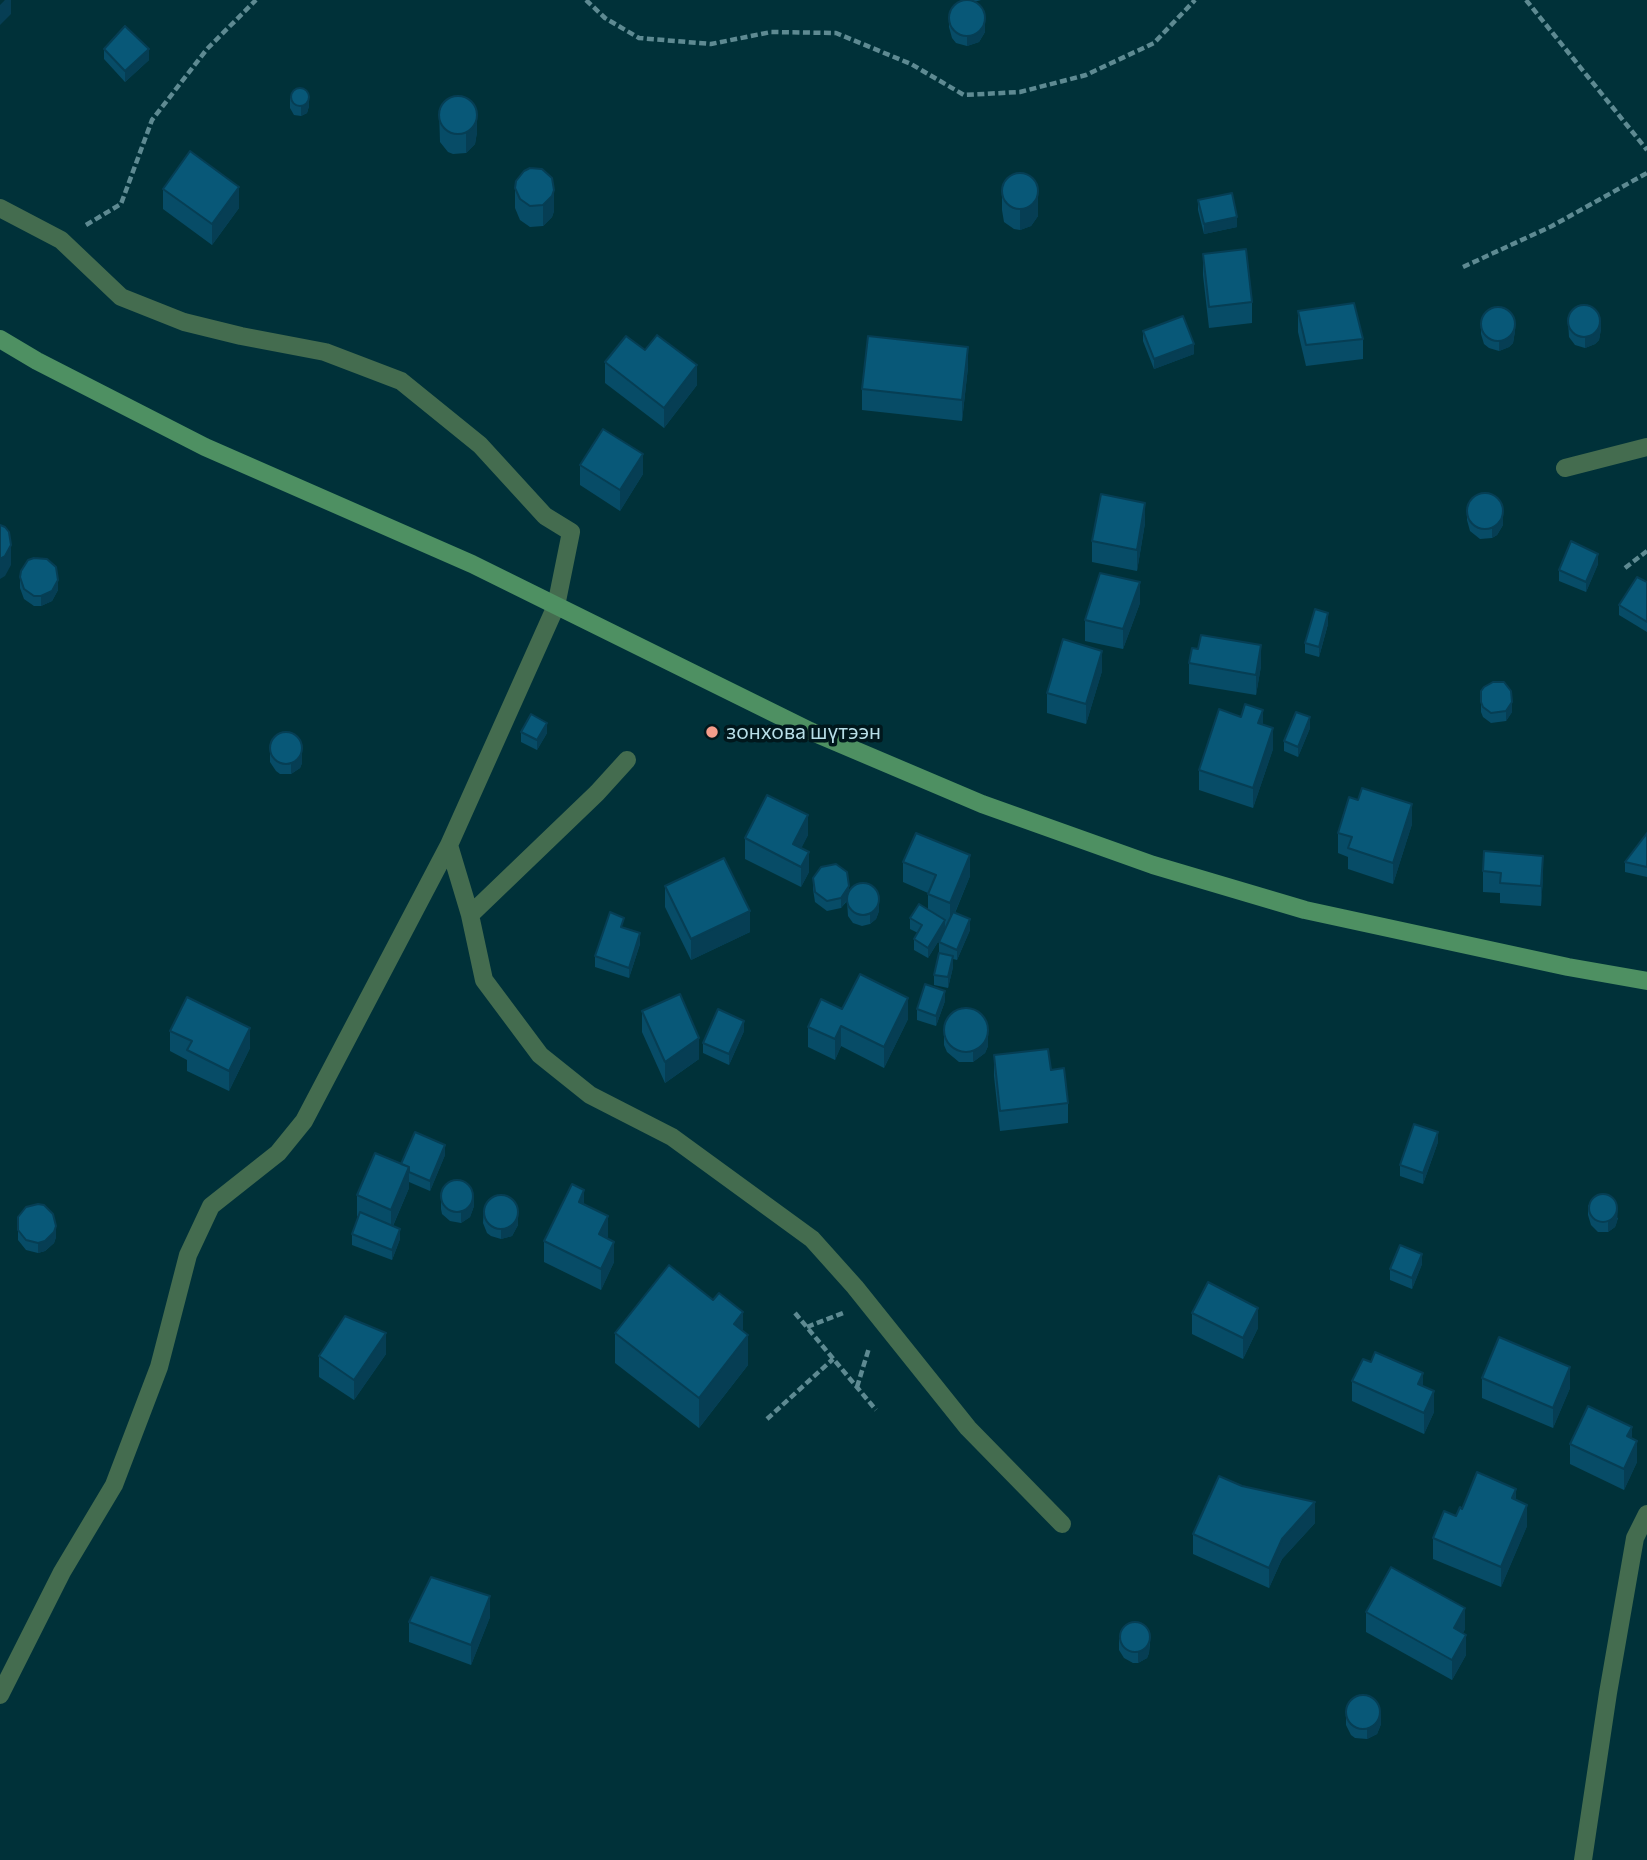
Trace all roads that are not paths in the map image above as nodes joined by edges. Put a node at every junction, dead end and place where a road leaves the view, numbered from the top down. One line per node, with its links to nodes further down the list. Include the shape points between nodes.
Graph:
1 (0, 208): 5 (street, via 61,240 121,297 184,322 325,352 401,381 480,445 545,516 571,532)
2 (0, 339): 5 (main road, via 205,447)
3 (1647, 447): 4 (street)
4 (1564, 468)
5 (556, 606): 7 (street); 9 (main road, via 810,731 982,804 1153,865 1305,910)
6 (627, 760): 8 (street)
7 (449, 845): 8 (street); 12 (street, via 304,1121 278,1153 211,1206 188,1255 159,1367 114,1485 62,1572)
8 (470, 915): 11 (street, via 484,980 540,1055 590,1096 672,1138 812,1238 968,1428)
9 (1647, 981)
10 (1647, 1514): 13 (street, via 1635,1538)
11 (1062, 1524)
12 (0, 1695)
13 (1584, 1860)

